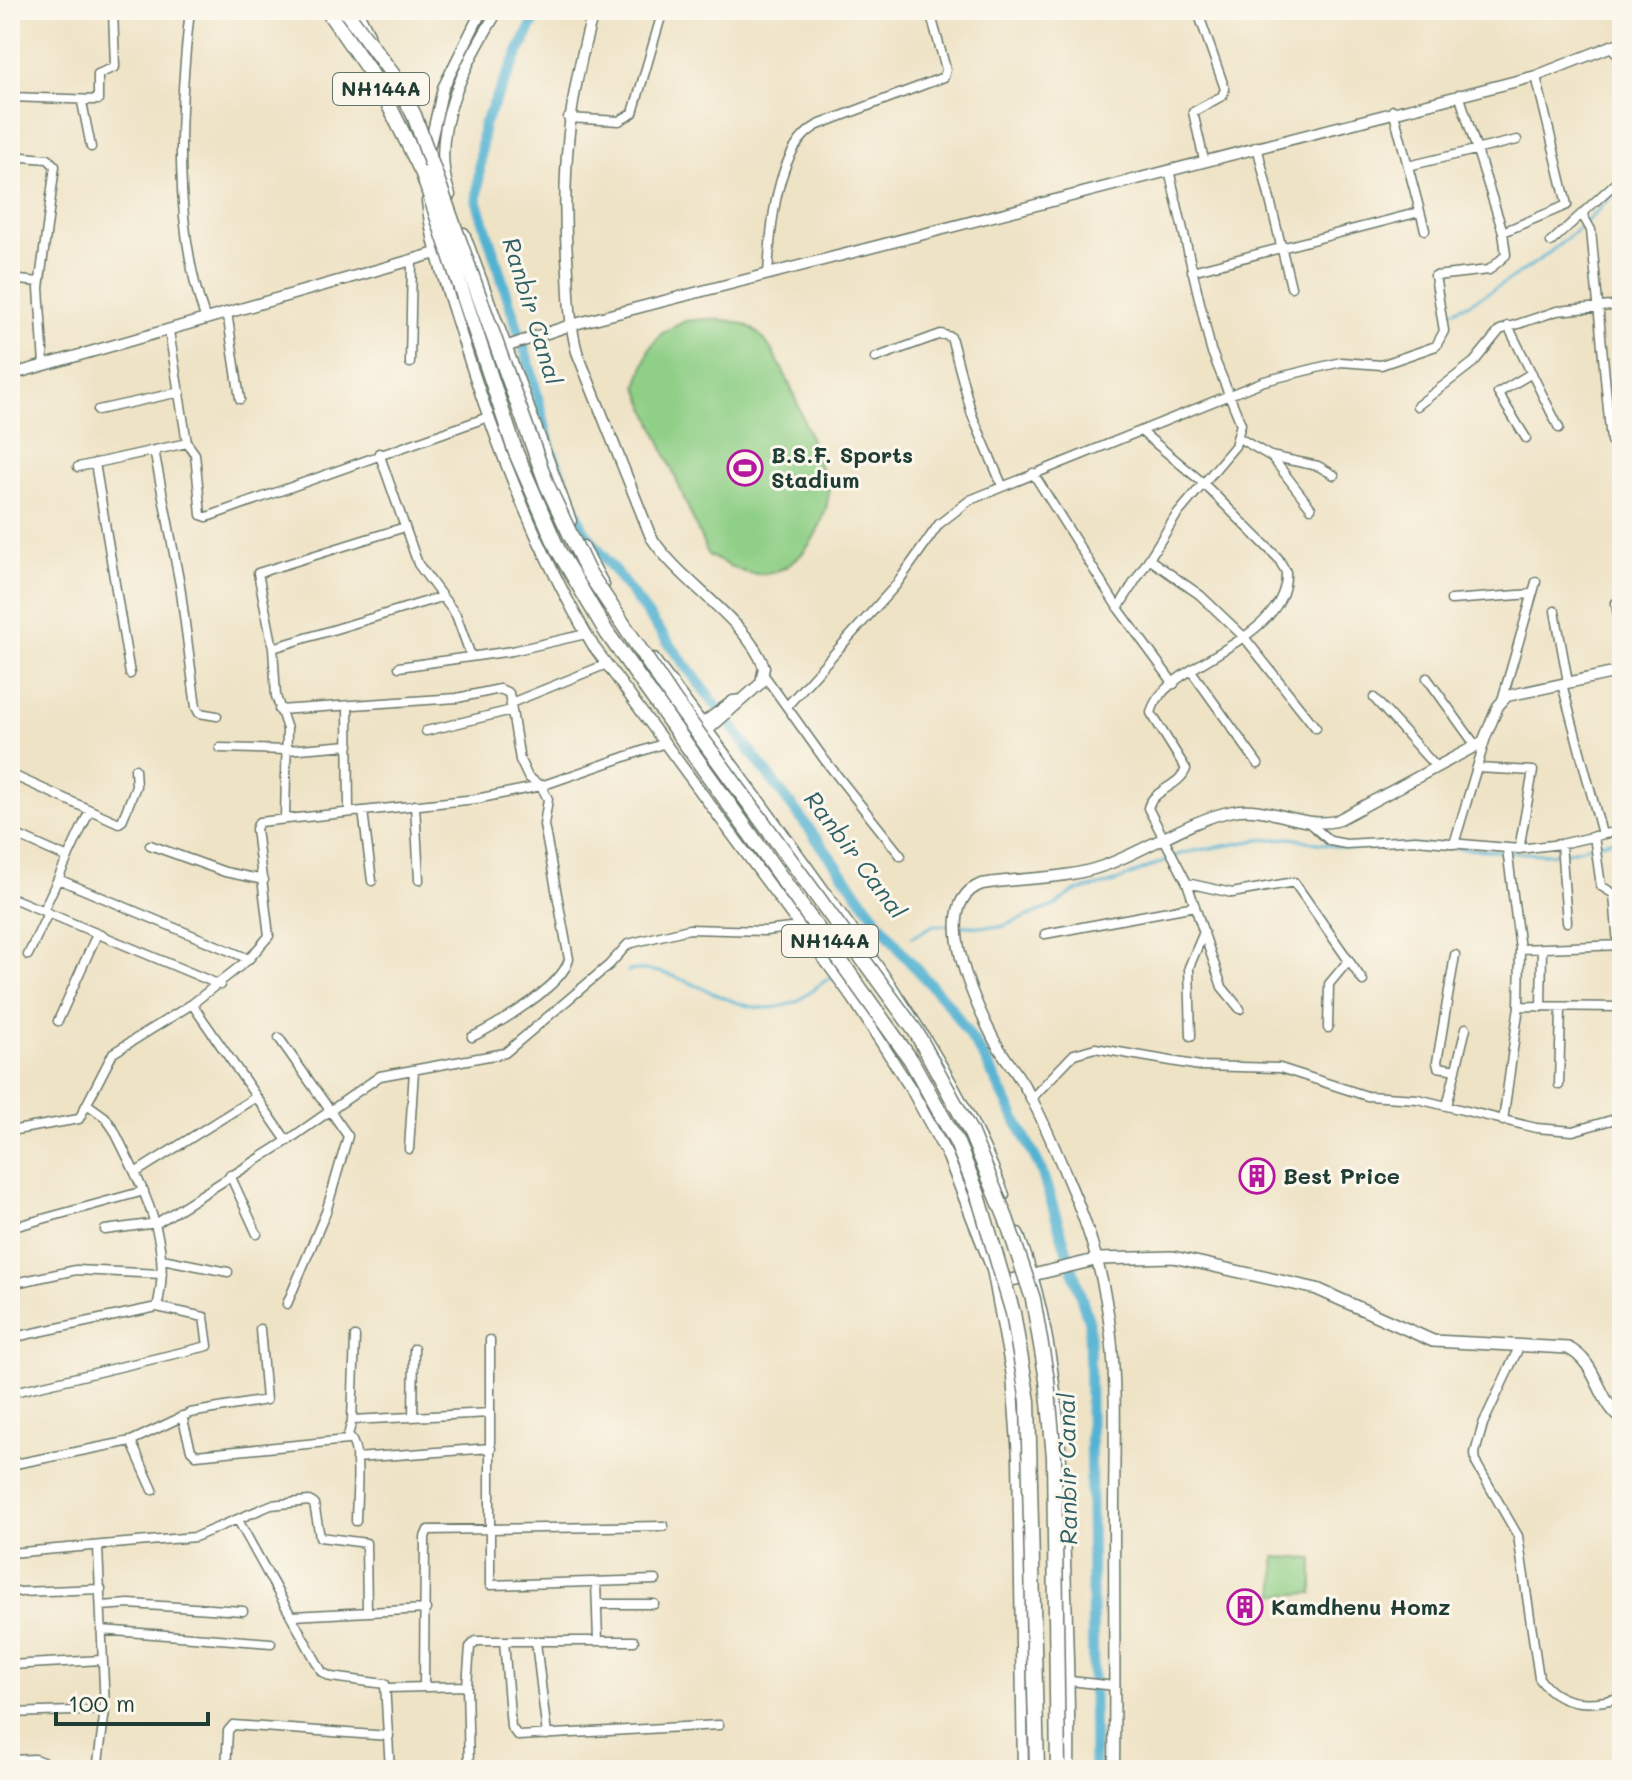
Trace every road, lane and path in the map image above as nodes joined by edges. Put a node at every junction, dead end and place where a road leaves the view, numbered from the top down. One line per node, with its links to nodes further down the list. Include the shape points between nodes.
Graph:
1 (113, 10): 17 (street, via 115,67 97,76 98,100)
2 (190, 10): 48 (street, via 180,117 182,161 192,280)
3 (327, 10): 268 (highway, NH144A, bridge, via 379,85 423,174 516,453 558,550 607,633 911,1060 957,1143 977,1192 1013,1313 1028,1401)
4 (345, 10): 269 (highway, NH144A, bridge, via 393,75 414,115 547,485 587,570 673,699 916,1032 952,1094 991,1180 1033,1299 1047,1380 1057,1562)
5 (358, 10): 21 (street)
6 (482, 10): 21 (street, via 443,88)
7 (498, 10): 30 (street, via 452,104 443,151)
8 (594, 10): 19 (street)
9 (663, 10): 19 (street, via 633,113 619,121)
10 (932, 19): 41 (street, via 944,77 818,125 801,138 774,211)
11 (1201, 21): 26 (street, via 1225,89 1193,112)
12 (1617, 44): 13 (street); 14 (street)
13 (1622, 57)
14 (1536, 76): 15 (street); 34 (street, via 1567,205)
15 (1459, 94): 18 (street); 24 (street)
16 (10, 97): 17 (street)
17 (82, 102): 23 (street)
18 (1393, 110): 22 (street); 27 (street)
19 (568, 118): 49 (street, via 563,166)
20 (1517, 140): 24 (street)
21 (429, 145): 30 (street); 38 (street, via 426,192)
22 (1257, 146): 26 (street); 37 (street)
23 (91, 147)
24 (1477, 150): 27 (street); 34 (street)
25 (10, 156): 43 (street, via 48,159 55,166)
26 (1204, 160): 28 (street)
27 (1408, 166): 31 (street)
28 (1169, 170): 40 (street); 41 (street)
29 (1622, 177): 32 (street)
30 (446, 183): 36 (street)
31 (1420, 212): 33 (street); 37 (street)
32 (1585, 218): 35 (street); 46 (street)
33 (1425, 230)
34 (1503, 232): 59 (street, via 1506,255 1494,268 1435,276 1443,337 1436,346 1392,362 1330,364)
35 (1551, 242)
36 (468, 245): 38 (street); 52 (street)
37 (1282, 249): 40 (street); 44 (street)
38 (436, 253): 39 (street); 63 (street)
39 (412, 261): 47 (street); 54 (street)
40 (1192, 271): 59 (street, via 1214,361)
41 (768, 275): 49 (street)
42 (10, 279): 43 (street)
43 (39, 282): 55 (street)
44 (1291, 287)
45 (1622, 305): 46 (street)
46 (1597, 307): 50 (street, via 1557,311); 68 (street)
47 (227, 312): 48 (street); 60 (street)
48 (206, 320): 51 (street)
49 (571, 325): 52 (street); 99 (street, via 651,537 663,556 737,628 762,659)
50 (1508, 326): 56 (street); 61 (street, via 1490,338 1474,362)
51 (169, 331): 55 (street); 58 (street)
52 (507, 346): 110 (street, via 576,533 617,609)
53 (875, 358): 78 (street, via 941,334 951,337 972,415)
54 (410, 363)
55 (44, 365): 57 (street)
56 (1532, 373): 64 (street); 67 (street, via 1498,393)
57 (10, 375)
58 (180, 392): 62 (street); 69 (street)
59 (1228, 394): 65 (street); 66 (street, via 1240,415)
60 (240, 399)
61 (1417, 406)
62 (98, 410)
63 (488, 417): 71 (street); 89 (street, via 545,560)
64 (1559, 428)
65 (1142, 432): 75 (street); 77 (street)
66 (1239, 438): 72 (street); 77 (street)
67 (1526, 438)
68 (1611, 441)
69 (187, 443): 70 (street); 71 (street, via 195,454 204,518)
70 (154, 450): 73 (street); 109 (street, via 196,707 199,713)
71 (379, 453): 80 (street)
72 (1270, 456): 76 (street, via 1318,466); 79 (street)
73 (95, 463): 74 (street); 98 (street)
74 (78, 467)
75 (1033, 473): 78 (street); 87 (street)
76 (1334, 475)
77 (1202, 482): 81 (street); 90 (street, via 1286,572 1271,613)
78 (1002, 485): 105 (street, via 970,500 939,524 896,585)
79 (1311, 508)
80 (405, 527): 84 (street, via 418,564); 92 (street, via 258,573)
81 (1149, 559): 87 (street); 90 (street, via 1200,595)
82 (1536, 582): 83 (street)
83 (1532, 594): 85 (street); 104 (street)
84 (441, 597): 92 (street); 93 (street, via 456,615)
85 (1451, 600)
86 (1622, 601): 91 (street, via 1616,603)
87 (1118, 608): 102 (street)
88 (1555, 611): 101 (street)
89 (586, 634): 93 (street); 94 (street)
90 (1244, 637): 96 (street); 111 (street)
91 (1622, 639)
92 (273, 648): 108 (street)
93 (471, 656): 95 (street)
94 (607, 664): 107 (street); 114 (street)
95 (399, 667)
96 (1192, 672): 102 (street); 119 (street)
97 (1622, 673): 101 (street)
98 (130, 674)
99 (764, 675): 105 (street); 110 (street)
100 (1427, 678): 116 (street)
101 (1565, 683): 104 (street); 133 (street)
102 (1174, 684): 134 (street, via 1151,713 1186,769 1149,803)
103 (1374, 698): 120 (street)
104 (1502, 700): 113 (street)
105 (787, 706): 140 (street)
106 (348, 707): 107 (street, via 505,689); 108 (street); 115 (street)
107 (511, 707): 112 (street); 124 (street, via 520,760 528,777)
108 (279, 710): 118 (street, via 287,725)
109 (217, 716)
110 (709, 724): 200 (street, via 931,1044 983,1141)
111 (1316, 728)
112 (426, 731)
113 (1486, 737): 116 (street); 121 (street)
114 (665, 743): 124 (street); 151 (street)
115 (349, 745): 118 (street); 128 (street)
116 (1476, 746): 120 (street)
117 (220, 748): 118 (street)
118 (287, 750): 129 (street)
119 (1258, 764)
120 (1436, 767): 130 (street, via 1348,816)
121 (1477, 768): 135 (street); 137 (street, via 1533,771)
122 (135, 769): 126 (street, via 136,786 121,823)
123 (10, 774): 126 (street)
124 (541, 786): 125 (street); 174 (street, via 548,799 544,825 568,964 518,1012)
125 (415, 805): 127 (street); 144 (street)
126 (90, 810): 141 (street)
127 (363, 811): 128 (street); 145 (street)
128 (349, 812): 129 (street)
129 (285, 819): 143 (street, via 256,825)
130 (1309, 823): 134 (street, via 1234,811); 135 (street, via 1330,841 1346,844)
131 (1622, 830): 133 (street)
132 (10, 832): 141 (street)
133 (1597, 839): 138 (street); 155 (street, via 1601,886 1614,894)
134 (1165, 842): 146 (street); 180 (street, via 1085,872 982,884 966,893 955,930 987,1025)
135 (1454, 844): 139 (street)
136 (150, 845): 143 (street, via 214,869)
137 (1519, 849): 138 (street); 139 (street)
138 (1562, 850): 150 (street)
139 (1507, 853): 156 (street)
140 (901, 856)
141 (68, 858): 142 (street)
142 (58, 879): 149 (street); 160 (street)
143 (264, 880): 160 (street, via 271,931)
144 (419, 880)
145 (372, 881)
146 (1187, 883): 148 (street); 161 (street, via 1232,893 1294,882)
147 (10, 897): 149 (street)
148 (1195, 906): 152 (street); 154 (street)
149 (45, 912): 153 (street); 158 (street)
150 (1567, 922)
151 (799, 927): 176 (street, via 689,929 628,944 505,1053); 198 (street, via 911,1089 948,1157)
152 (1204, 932): 168 (street, via 1222,987); 173 (street, via 1189,967)
153 (97, 934): 163 (street); 170 (street)
154 (1045, 934)
155 (1620, 945): 157 (street)
156 (1520, 949): 157 (street); 164 (street)
157 (1542, 949): 165 (street)
158 (28, 955)
159 (1455, 955): 177 (street, via 1437,1062 1438,1067)
160 (249, 959): 163 (street)
161 (1349, 960): 162 (street); 171 (street, via 1329,984)
162 (1363, 981)
163 (220, 985): 167 (street)
164 (1519, 1006): 165 (street); 185 (street)
165 (1541, 1007): 169 (street)
166 (1622, 1007): 169 (street)
167 (195, 1008): 179 (street); 181 (street, via 113,1053)
168 (1240, 1009)
169 (1561, 1009): 178 (street)
170 (58, 1021)
171 (1328, 1028)
172 (1466, 1028): 177 (street)
173 (1191, 1036)
174 (472, 1037)
175 (279, 1038): 183 (street)
176 (414, 1070): 183 (street, via 380,1076); 188 (street)
177 (1456, 1070): 182 (street)
178 (1559, 1085)
179 (256, 1097): 187 (street); 189 (street)
180 (1032, 1098): 182 (street, via 1074,1054 1095,1048 1200,1066 1280,1068 1367,1096); 197 (street)
181 (87, 1104): 186 (street, via 76,1121); 189 (street, via 114,1130)
182 (1447, 1106): 185 (street)
183 (331, 1110): 187 (street); 203 (street, via 347,1130 347,1144 326,1212)
184 (1622, 1117): 185 (street, via 1573,1131)
185 (1503, 1121)
186 (10, 1131)
187 (287, 1141): 190 (street)
188 (409, 1149)
189 (135, 1173): 191 (street)
190 (230, 1175): 192 (street); 195 (street)
191 (144, 1191): 192 (street); 193 (street)
192 (157, 1223): 194 (street); 196 (street)
193 (10, 1228)
194 (105, 1230)
195 (257, 1234)
196 (162, 1259): 199 (street); 201 (street)
197 (1094, 1260): 200 (main road); 209 (main road, via 1173,1257 1333,1295 1433,1341); 250 (street, via 1112,1325 1116,1386)
198 (992, 1269): 200 (main road, via 1012,1280); 267 (street, via 1012,1376 1018,1457)
199 (228, 1272)
200 (1033, 1273): 249 (street, via 1050,1345 1064,1471)
201 (162, 1274): 202 (street, via 76,1270); 204 (street)
202 (10, 1284)
203 (287, 1304)
204 (157, 1307): 207 (street); 211 (street, via 204,1317 206,1349)
205 (260, 1329): 214 (street, via 266,1400)
206 (355, 1337): 217 (street)
207 (10, 1338)
208 (490, 1340): 213 (street)
209 (1520, 1345): 216 (main road, via 1556,1345 1577,1353); 254 (street, via 1479,1434 1476,1463 1518,1536 1539,1678 1573,1701 1590,1704)
210 (414, 1349): 215 (street)
211 (10, 1392): 212 (street)
212 (10, 1403)
213 (490, 1413): 215 (street); 220 (street)
214 (182, 1416): 218 (street, via 196,1455); 219 (street)
215 (413, 1416): 217 (street)
216 (1622, 1419)
217 (352, 1420): 218 (street)
218 (350, 1438): 221 (street)
219 (131, 1441): 222 (street); 223 (street)
220 (491, 1448): 221 (street); 227 (street)
221 (356, 1458): 225 (street)
222 (10, 1465)
223 (153, 1490)
224 (238, 1520): 228 (street, via 195,1537); 239 (street, via 278,1503 311,1501 320,1537 366,1543); 240 (street)
225 (356, 1521)
226 (664, 1526): 227 (street)
227 (493, 1530): 231 (street, via 491,1587); 237 (street, via 426,1533)
228 (98, 1547): 229 (street); 233 (street)
229 (10, 1553)
230 (656, 1580): 231 (street)
231 (596, 1582): 234 (street)
232 (10, 1589): 233 (street)
233 (101, 1589): 236 (street)
234 (597, 1604): 235 (street); 243 (street)
235 (654, 1604)
236 (101, 1606): 238 (street); 241 (street)
237 (426, 1609): 239 (street); 251 (street)
238 (243, 1611)
239 (367, 1611): 240 (street)
240 (292, 1616): 253 (street, via 326,1675 382,1681)
241 (101, 1630): 246 (street); 247 (street)
242 (504, 1641): 245 (street); 252 (street, via 472,1642); 258 (street, via 512,1732)
243 (598, 1641): 244 (street); 245 (street)
244 (634, 1641)
245 (536, 1642): 258 (street)
246 (271, 1643)
247 (102, 1660): 248 (street); 255 (street)
248 (10, 1665)
249 (1074, 1682): 250 (street); 270 (street)
250 (1110, 1685): 271 (street)
251 (424, 1686): 252 (street); 253 (street)
252 (467, 1686): 261 (street)
253 (388, 1688): 259 (street)
254 (1622, 1697)
255 (105, 1710): 256 (street); 264 (street)
256 (10, 1713)
257 (719, 1725): 258 (street)
258 (547, 1735)
259 (389, 1736): 265 (street, via 233,1725 228,1731); 266 (street)
260 (10, 1760): 263 (street, via 35,1759)
261 (469, 1767)
262 (1622, 1767): 272 (street)
263 (63, 1770)
264 (97, 1770)
265 (226, 1770)
266 (390, 1770)
267 (1023, 1770)
268 (1037, 1770)
269 (1058, 1770)
270 (1069, 1770)
271 (1114, 1770)
272 (1609, 1770)

